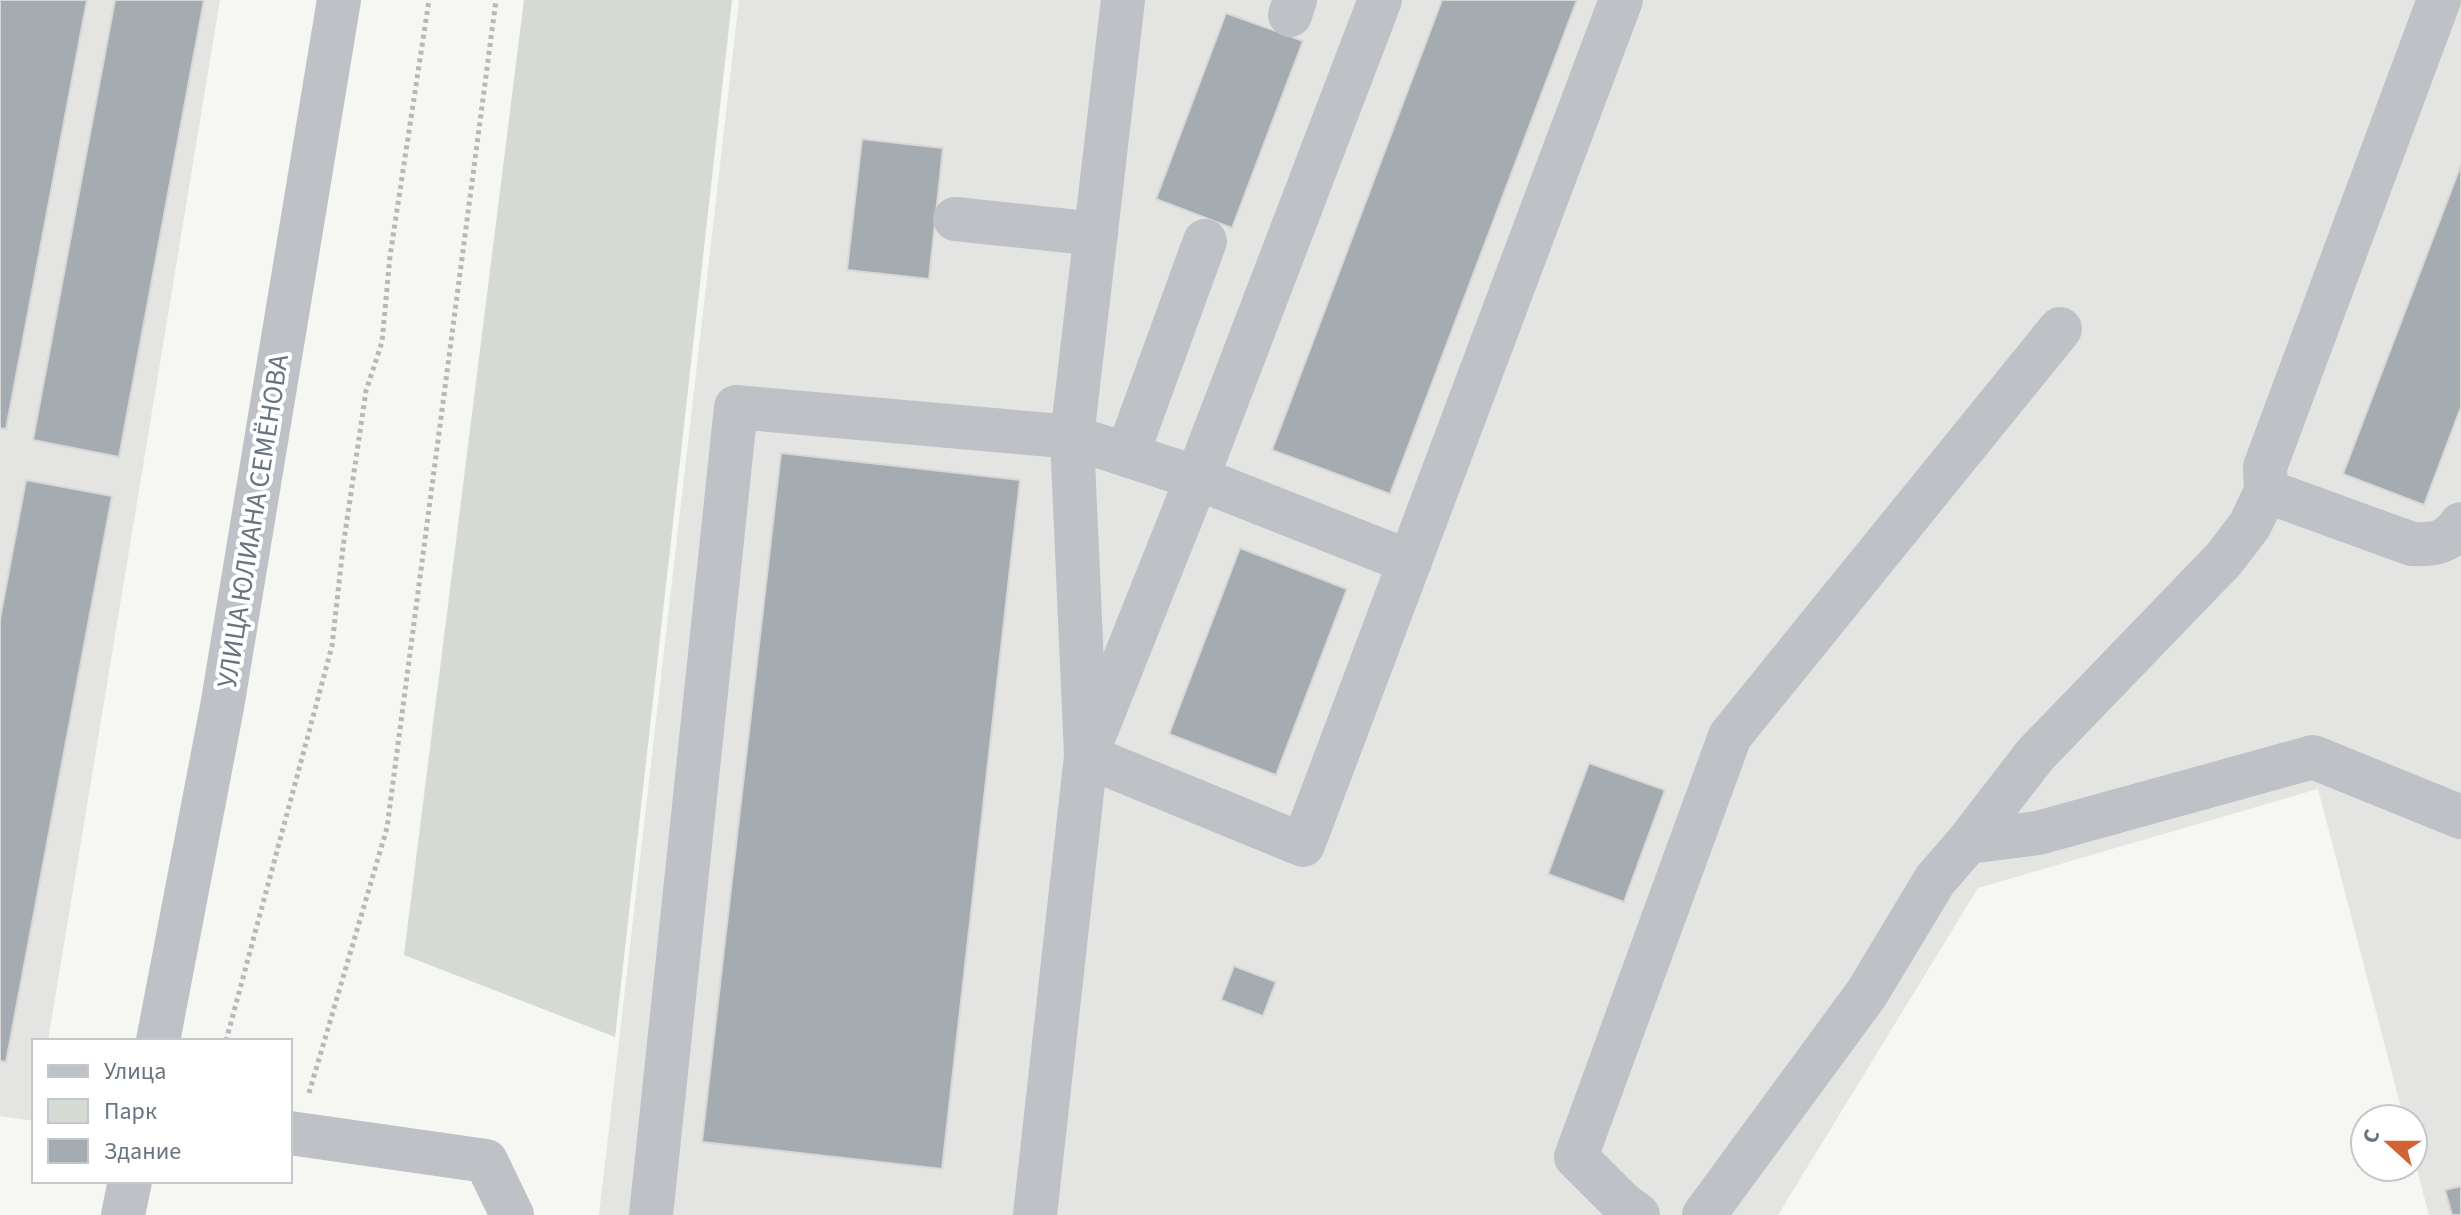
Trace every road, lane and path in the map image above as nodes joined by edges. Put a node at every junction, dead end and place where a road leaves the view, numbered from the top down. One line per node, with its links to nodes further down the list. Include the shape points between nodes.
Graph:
1 (339, 0): 21 (street, УЛИЦА ЮЛИАНА СЕМЁНОВА, via 222,707)
2 (429, 0): 22 (path, via 382,342 366,391 332,646)
3 (496, 0): 23 (path, via 387,828)
4 (1123, 0): 9 (street)
5 (1380, 0): 14 (street)
6 (1621, 0): 17 (street)
7 (2439, 0): 15 (street, via 2265,467)
8 (955, 219): 9 (street)
9 (1096, 234): 12 (street)
10 (1205, 241): 13 (street)
11 (2060, 329): 29 (street, via 1730,736 1576,1157)
12 (1072, 437): 13 (street); 18 (street); 27 (street, via 736,407)
13 (1127, 455): 14 (street)
14 (1197, 478): 17 (street); 18 (street)
15 (2266, 491): 16 (street, via 2412,544 2435,545); 20 (street, via 2250,525 2224,559 2035,755)
16 (2461, 524)
17 (1410, 562): 18 (street, via 1303,845)
18 (1086, 756): 28 (street)
19 (2459, 814): 20 (street, via 2313,757 2038,833)
20 (1968, 842): 30 (street, via 1935,880 1867,993)
21 (158, 1039)
22 (227, 1039)
23 (294, 1132): 26 (street, via 486,1161)
24 (130, 1183): 25 (street)
25 (123, 1215)
26 (512, 1215)
27 (651, 1215)
28 (1035, 1215)
29 (1638, 1215)
30 (1704, 1215)

